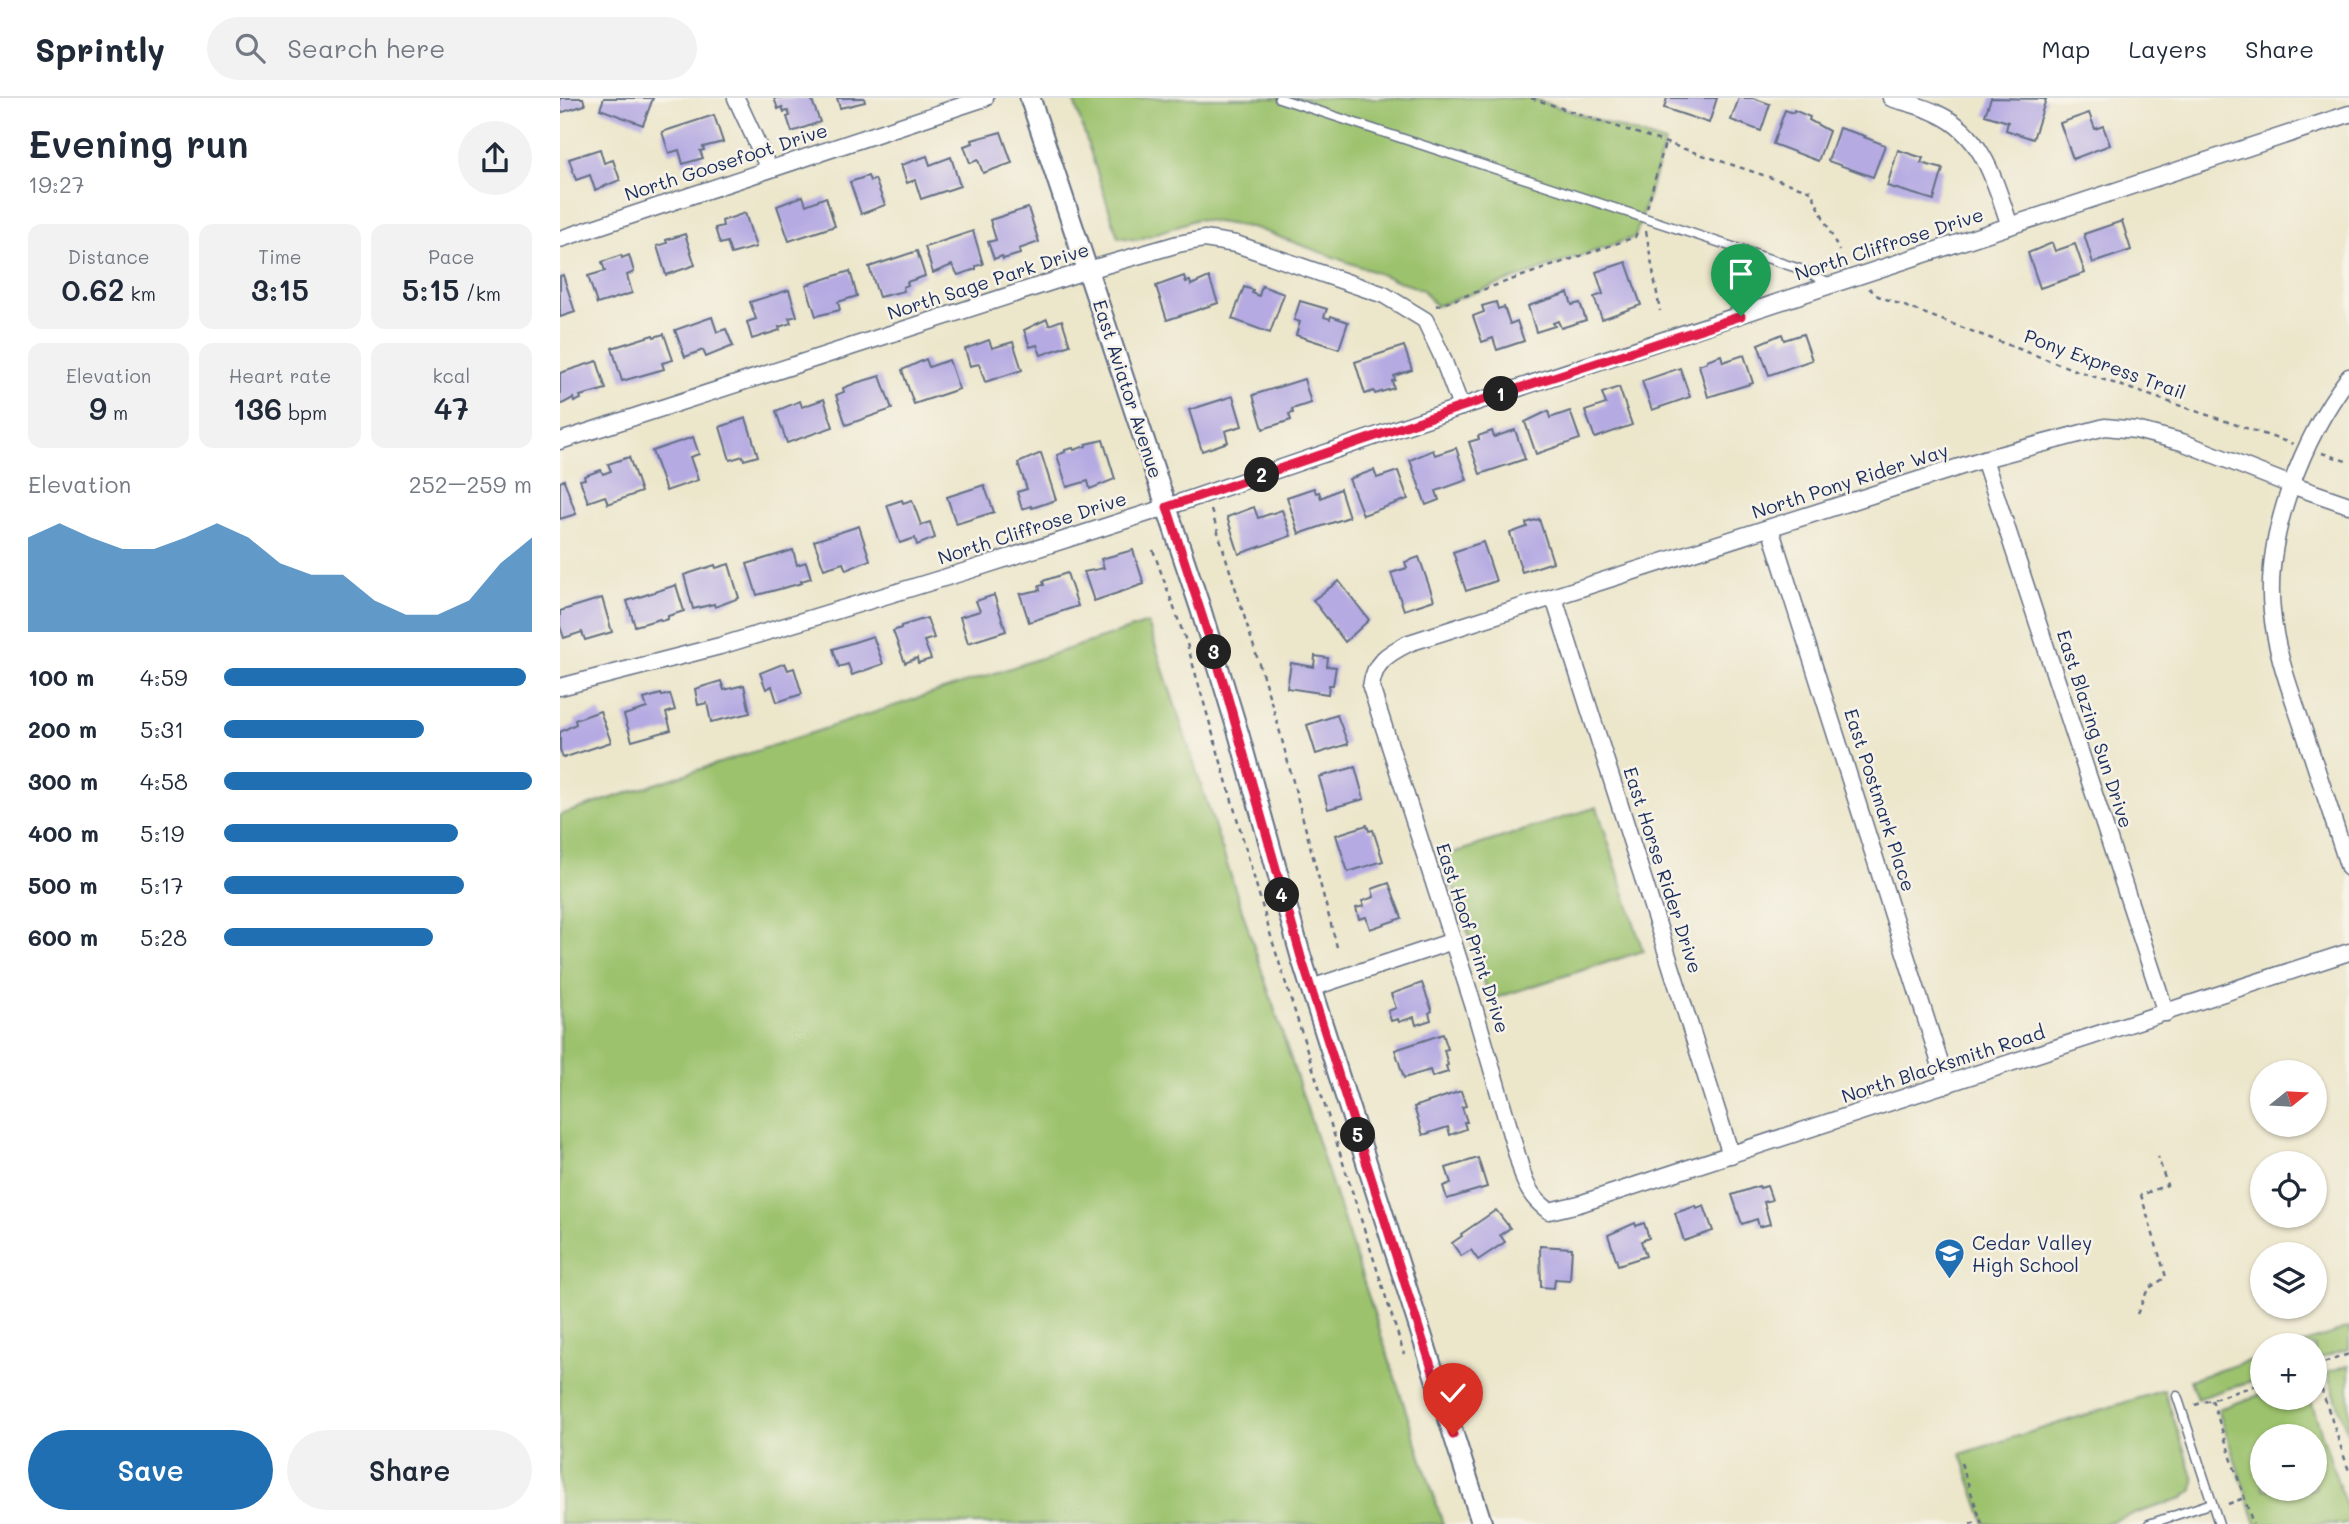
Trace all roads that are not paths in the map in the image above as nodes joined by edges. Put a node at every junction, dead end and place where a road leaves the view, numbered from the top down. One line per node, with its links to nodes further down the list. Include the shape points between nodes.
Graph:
1 (736, 98): 7 (street)
2 (985, 98): 7 (street, North Goosefoot Drive)
3 (1030, 98): 10 (street, East Aviator Avenue)
4 (1279, 98): 11 (lane, via 1803,270)
5 (1891, 98): 8 (street, via 1948,119 1975,142 1988,164)
6 (2349, 114): 8 (street, North Cliffrose Drive)
7 (769, 169): 9 (street, North Goosefoot Drive)
8 (2010, 226): 11 (street, North Cliffrose Drive)
9 (560, 239)
10 (1088, 270): 13 (street, North Sage Park Drive, via 1204,239 1236,244 1384,295 1425,320); 14 (street, North Sage Park Drive); 18 (street, East Aviator Avenue)
11 (1834, 285): 13 (street, North Cliffrose Drive)
12 (2349, 377): 16 (street, via 2325,410)
13 (1461, 407): 18 (street, North Cliffrose Drive)
14 (560, 441)
15 (1984, 460): 16 (street, North Pony Rider Way, via 2105,427 2182,442); 19 (street, North Pony Rider Way); 27 (street, East Blazing Sun Drive)
16 (2291, 485): 17 (street, North Pony Rider Way); 23 (street, via 2270,577 2272,613 2285,673)
17 (2349, 505)
18 (1167, 507): 22 (street, North Cliffrose Drive, via 733,642); 26 (street, East Aviator Avenue, via 1224,684)
19 (1770, 528): 20 (street, North Pony Rider Way); 28 (street, East Postmark Place)
20 (1554, 598): 21 (street, North Pony Rider Way, via 1409,643); 29 (street, East Horse Rider Drive)
21 (1373, 671): 24 (street, East Hoof Print Drive, via 1373,698)
22 (560, 687)
23 (2349, 867)
24 (1453, 941): 26 (street); 30 (street, East Hoof Print Drive, via 1524,1179 1533,1197)
25 (2349, 952): 27 (street, North Blacksmith Road)
26 (1311, 988): 33 (street, East Aviator Avenue)
27 (2166, 1013): 28 (street, North Blacksmith Road)
28 (1947, 1085): 29 (street, North Blacksmith Road)
29 (1731, 1155): 30 (street, North Blacksmith Road)
30 (1549, 1211)
31 (2177, 1396): 32 (lane)
32 (2212, 1503): 34 (lane); 35 (lane)
33 (1482, 1524)
34 (2149, 1524)
35 (2219, 1524)

